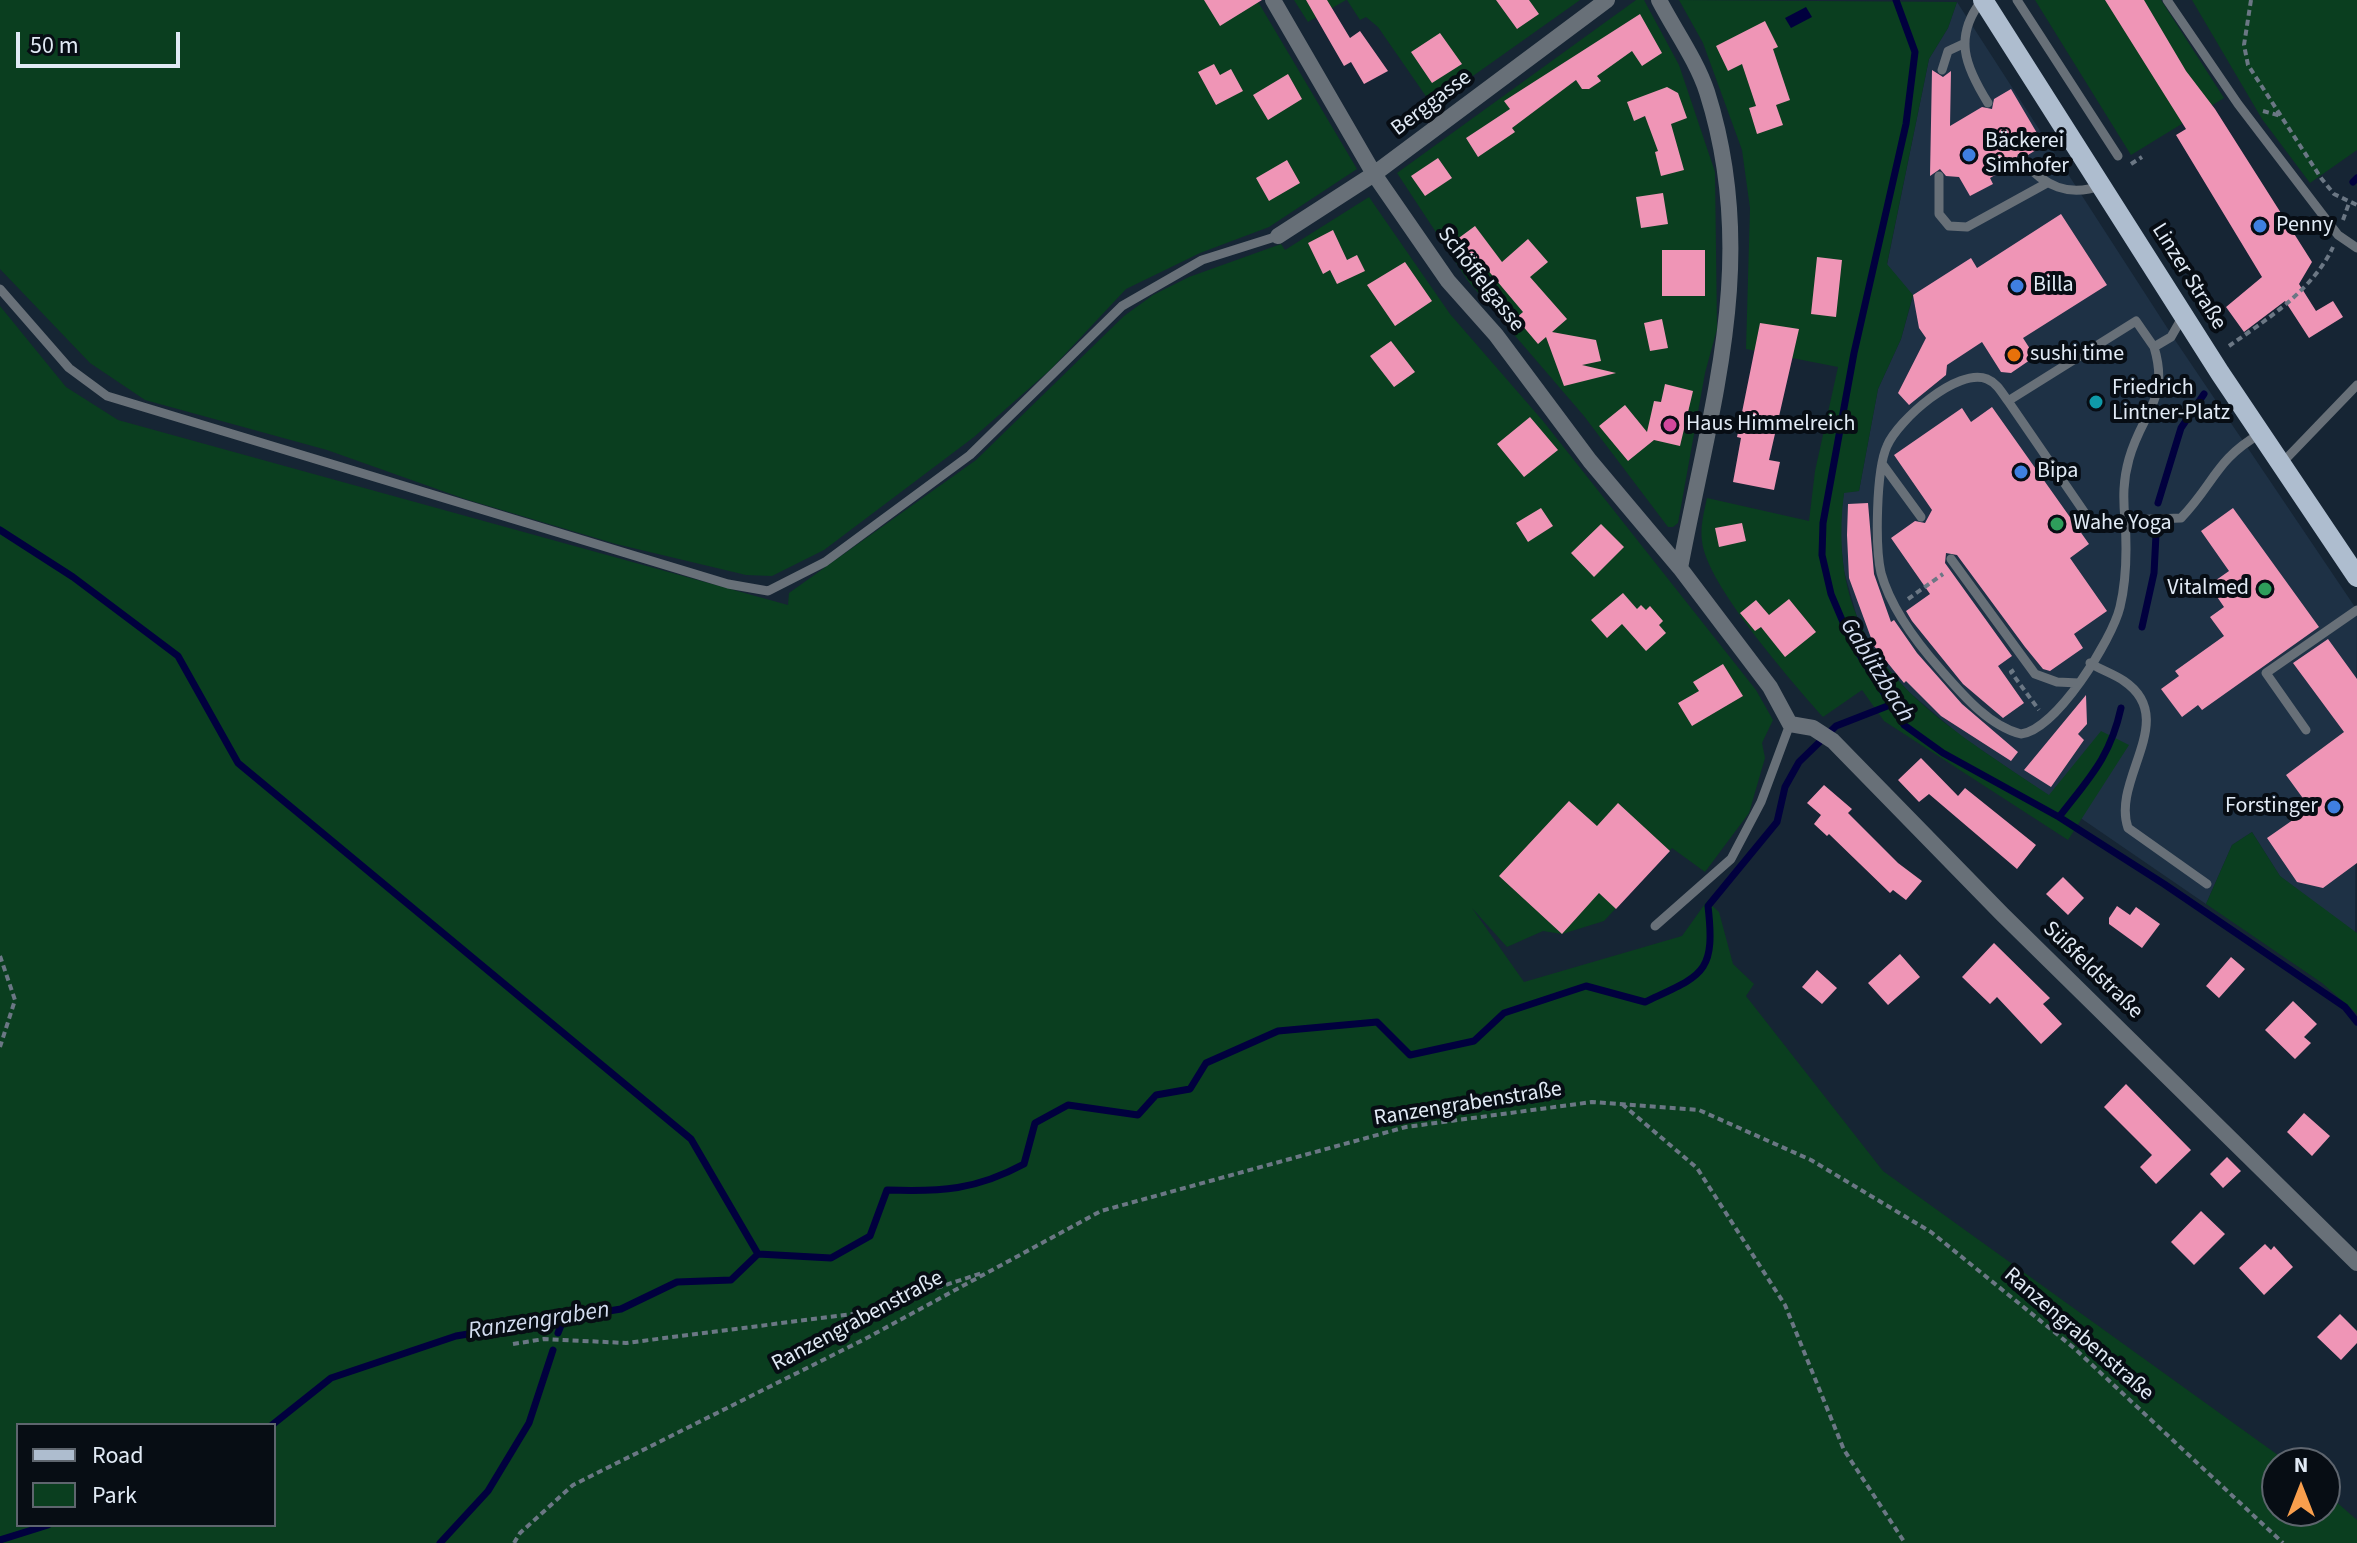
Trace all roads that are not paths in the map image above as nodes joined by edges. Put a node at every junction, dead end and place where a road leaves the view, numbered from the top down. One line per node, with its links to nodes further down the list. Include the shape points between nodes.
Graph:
1 (1273, 0): 12 (street, Schöffelgasse)
2 (1607, 0): 12 (street, Berggasse)
3 (1659, 0): 29 (street, via 1706,89 1727,166 1733,254 1722,364)
4 (1982, 0): 7 (lane); 15 (main road, Linzer Straße)
5 (2017, 0): 10 (lane)
6 (2167, 0): 17 (lane, via 2338,235)
7 (1963, 44): 8 (lane, via 1948,51); 9 (lane, via 1972,77)
8 (1942, 70)
9 (1988, 103)
10 (2118, 156)
11 (2022, 160): 14 (lane)
12 (1374, 174): 16 (street, Berggasse); 29 (street, Schöffelgasse, via 1448,281)
13 (1939, 176): 14 (lane, via 1939,214 1949,226 1967,227)
14 (2047, 183): 15 (lane, via 2069,192)
15 (2103, 184): 19 (main road, Linzer Straße)
16 (1278, 236): 18 (lane, via 1202,260 1122,306 970,455 825,562 768,591 728,584 107,396 69,368)
17 (2357, 248)
18 (0, 289)
19 (2183, 315): 20 (lane, via 2171,337); 23 (main road, Linzer Straße)
20 (2154, 347): 22 (lane, via 2136,321); 27 (lane, via 2161,373 2122,486)
21 (2357, 385): 25 (lane)
22 (2008, 401): 24 (lane, via 1987,379 1959,380 1906,419 1887,444); 27 (lane, via 2091,522)
23 (2260, 434): 25 (main road, Linzer Straße); 27 (lane, via 2223,460 2202,496 2181,518)
24 (1883, 464): 26 (lane); 33 (lane, via 1880,569 1896,607 1926,653 1986,715 2021,734 2047,722)
25 (2281, 464): 30 (main road, Linzer Straße)
26 (1921, 517)
27 (2125, 520): 32 (lane, via 2126,576 2119,611)
28 (1954, 562): 33 (lane, via 2035,674)
29 (1680, 568): 34 (street, Schöffelgasse, via 1770,687)
30 (2357, 577)
31 (2357, 610): 35 (lane, via 2266,673)
32 (2090, 663): 33 (lane); 36 (lane, via 2125,681 2145,715 2142,753 2124,800 2128,828)
33 (2079, 683)
34 (1790, 724): 37 (lane, via 1761,802 1731,859); 38 (street, Süßfeldstraße, via 1827,736)
35 (2306, 730)
36 (2207, 884)
37 (1655, 926)
38 (2357, 1263)

